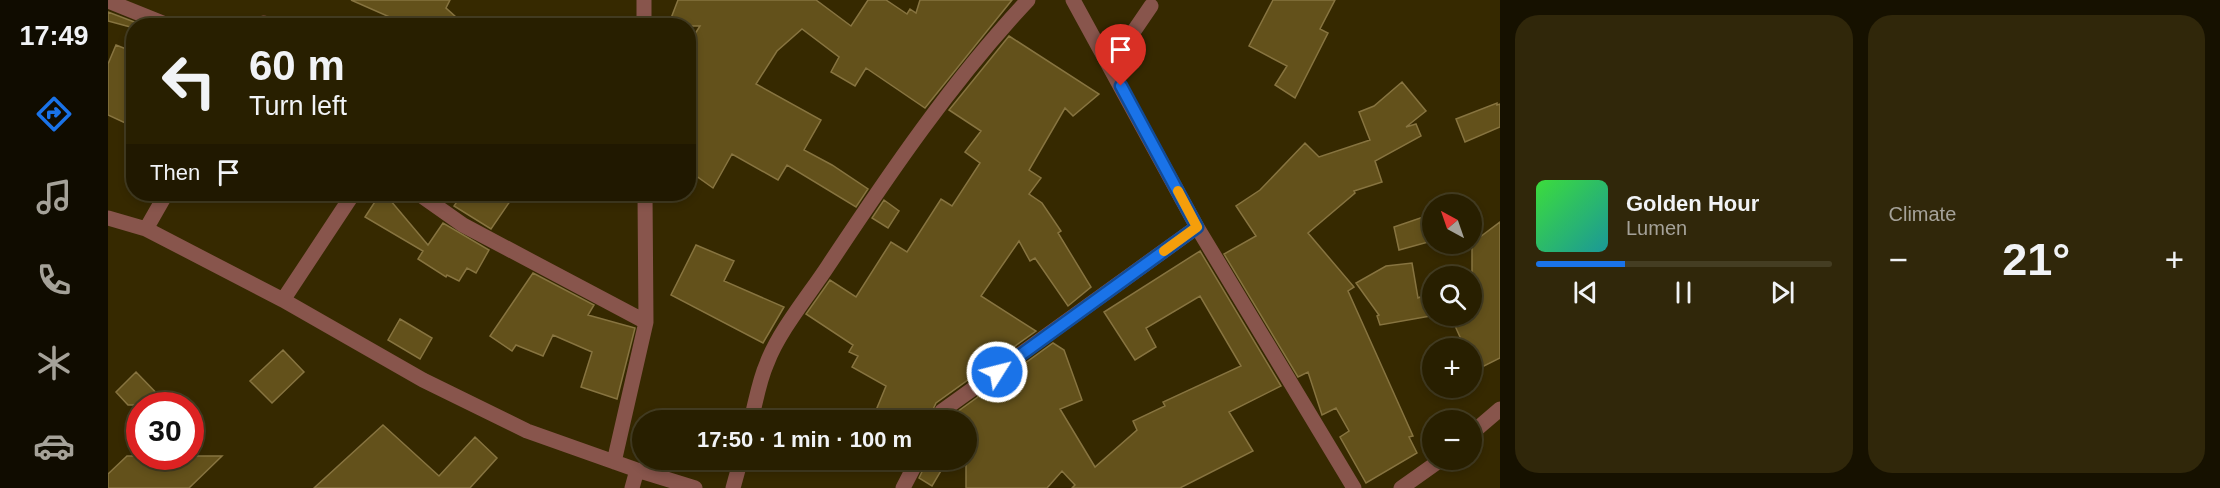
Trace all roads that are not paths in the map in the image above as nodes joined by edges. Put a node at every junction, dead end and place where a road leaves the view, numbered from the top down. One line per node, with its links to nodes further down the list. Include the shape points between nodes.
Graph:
1 (644, 0): 7 (street)
2 (1028, 0): 19 (street, via 991,40 862,214 767,363)
3 (1073, 0): 8 (street)
4 (108, 1): 6 (street)
5 (1151, 6): 8 (street)
6 (150, 18)
7 (644, 18)
8 (1110, 66): 14 (street)
9 (162, 201): 15 (street)
10 (348, 201): 16 (street)
11 (429, 201): 17 (street, via 463,225)
12 (645, 201): 17 (street)
13 (108, 218): 15 (street)
14 (1197, 227): 20 (street); 31 (street)
15 (146, 229): 16 (street)
16 (283, 300): 22 (street, via 423,380 527,431)
17 (646, 322): 22 (street)
18 (1500, 409): 21 (street)
19 (754, 410)
20 (943, 410)
21 (1482, 424)
22 (614, 462): 26 (street)
23 (738, 470): 29 (street)
24 (912, 470): 30 (street)
25 (1426, 470): 32 (street)
26 (637, 471): 27 (street); 28 (street)
27 (632, 488)
28 (695, 488)
29 (733, 488)
30 (903, 488)
31 (1354, 488)
32 (1401, 488)

